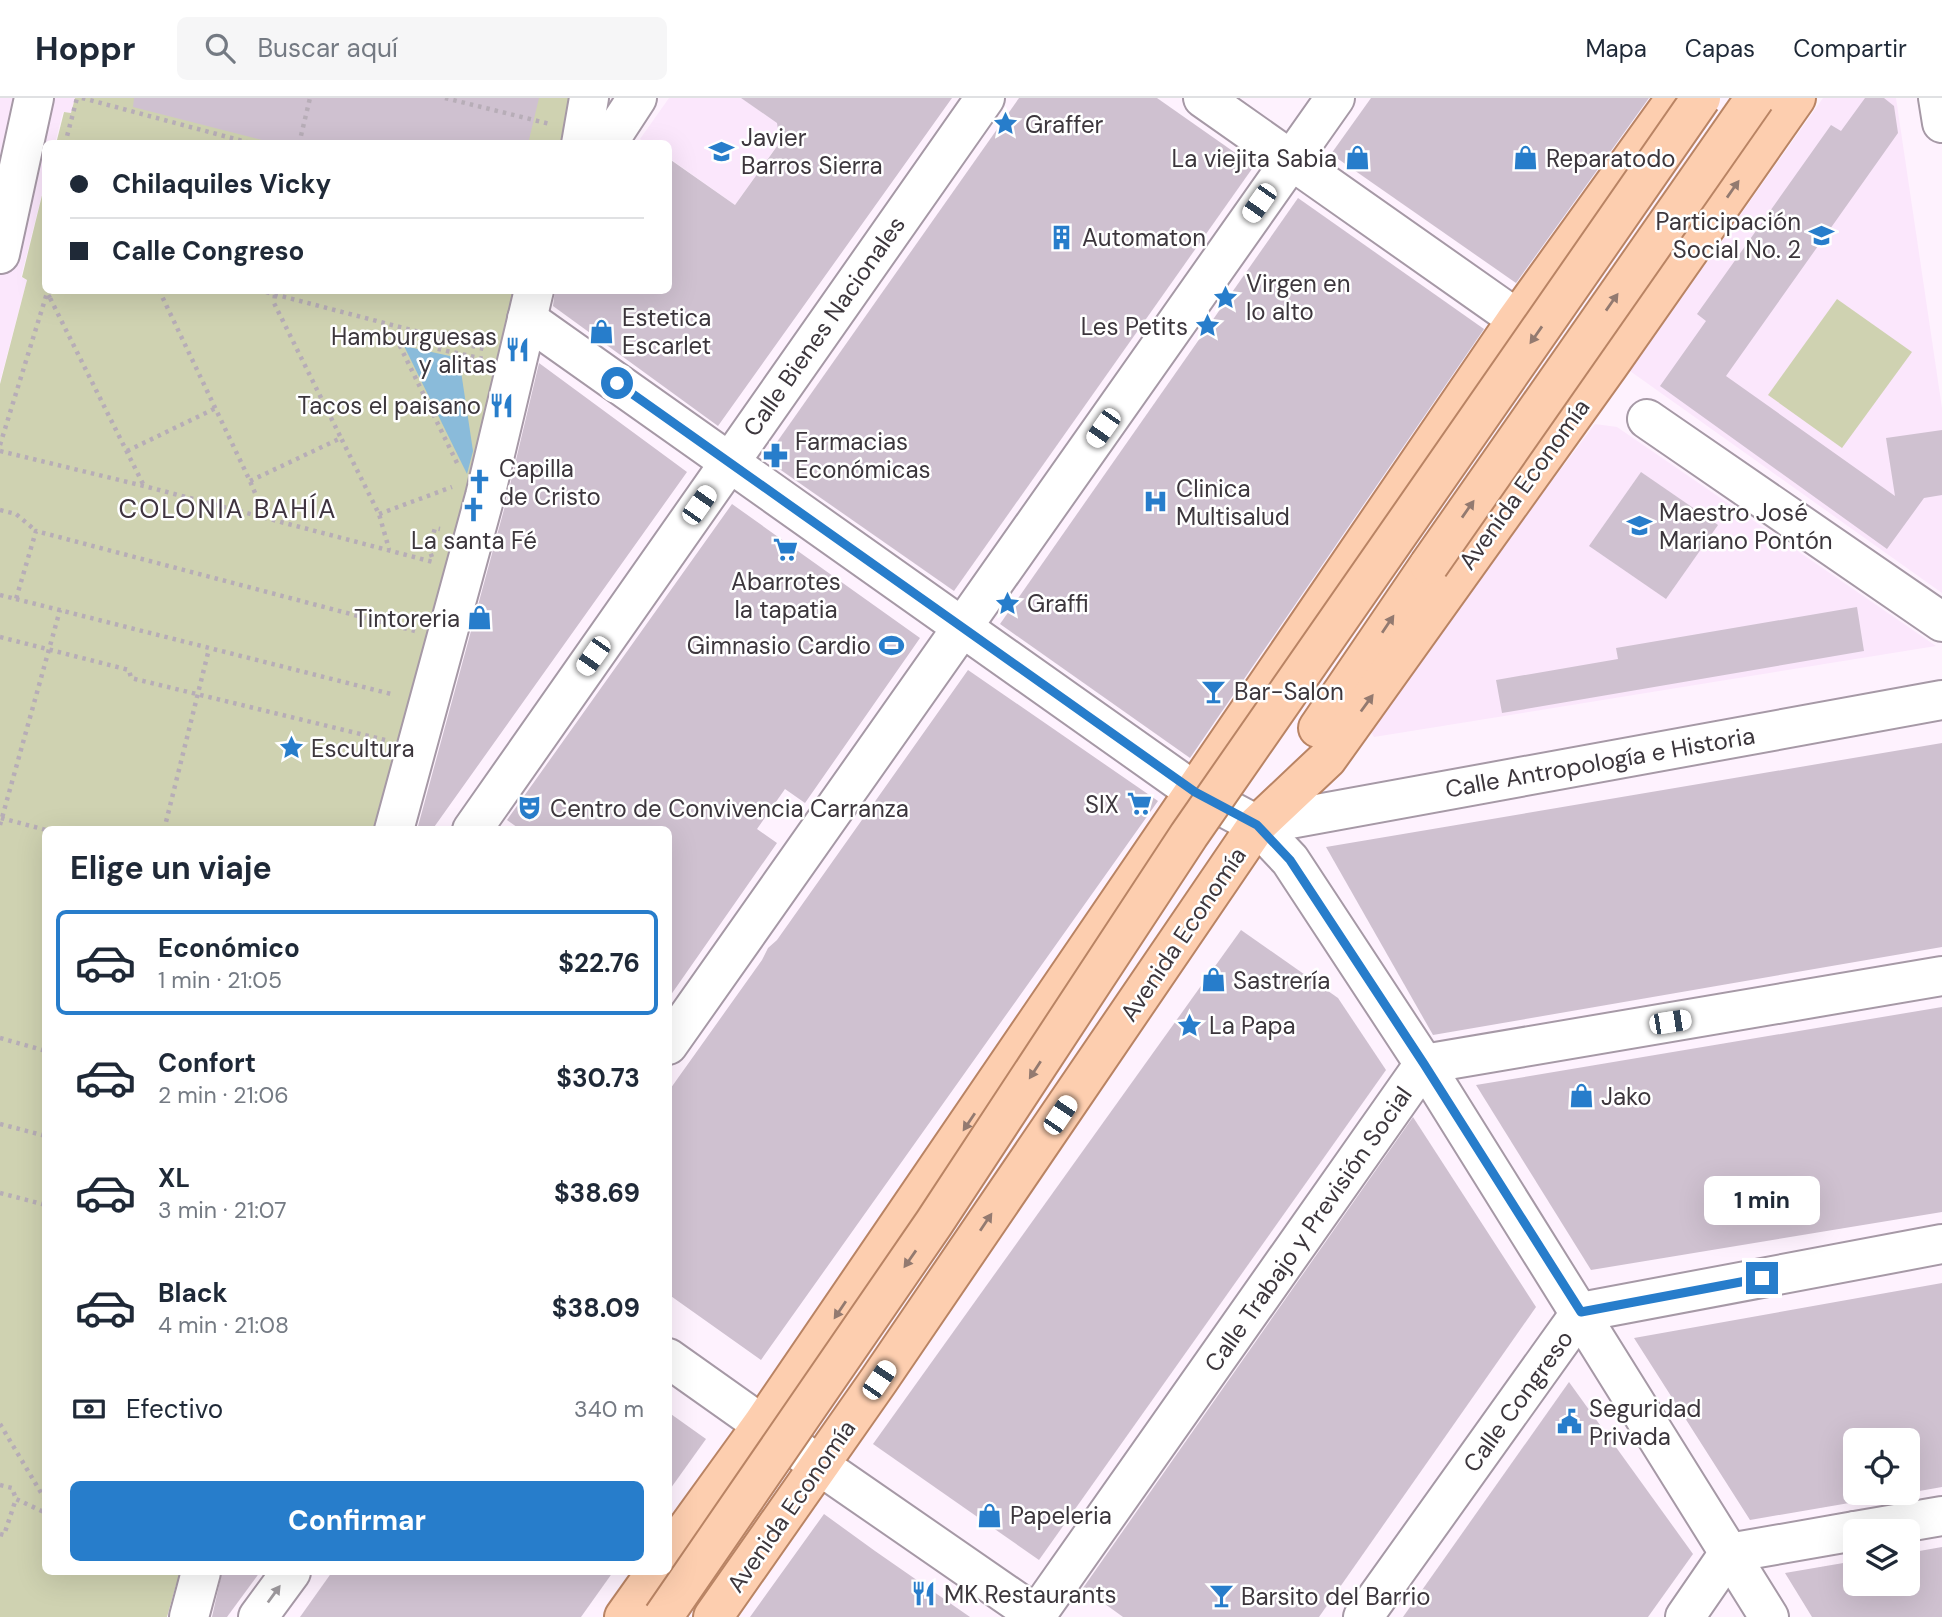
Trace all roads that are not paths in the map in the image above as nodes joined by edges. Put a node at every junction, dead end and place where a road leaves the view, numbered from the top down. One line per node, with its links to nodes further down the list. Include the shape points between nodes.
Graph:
1 (34, 98): 16 (street)
2 (589, 98): 13 (street)
3 (637, 98): 14 (street)
4 (985, 98): 20 (street, Calle Bienes Nacionales)
5 (1203, 98): 15 (street)
6 (1335, 98): 15 (street)
7 (1676, 98): 18 (main road)
8 (1701, 98): 49 (main road, one-way to 49, bridge, via 1189,835 934,1223)
9 (1755, 98): 25 (main road, one-way to 9, bridge, via 1429,565)
10 (1796, 98): 25 (main road, Avenida Economía, one-way to 10, via 1327,759)
11 (1938, 98): 12 (street)
12 (1942, 123)
13 (566, 134)
14 (610, 140)
15 (1291, 158): 18 (street); 22 (street)
16 (0, 254)
17 (530, 305): 20 (street); 26 (street, via 485,496)
18 (1517, 319): 24 (main road)
19 (1647, 419): 21 (street)
20 (729, 462): 22 (street); 27 (street, Calle Bienes Nacionales)
21 (1942, 622)
22 (962, 629): 24 (street); 29 (street)
23 (1942, 700): 25 (street, Calle Antropología e Historia)
24 (1195, 792): 25 (street); 34 (main road, one-way to 34)
25 (1257, 825): 30 (street, via 1290,860); 35 (main road, Avenida Economía, one-way to 25)
26 (395, 826)
27 (475, 826)
28 (1942, 976): 30 (street, Calle Trabajo y Previsión Social)
29 (672, 1039)
30 (1424, 1064): 32 (street); 44 (street, Calle Trabajo y Previsión Social)
31 (1942, 1244): 32 (street, Calle Congreso)
32 (1581, 1312): 40 (street); 51 (street, Calle Congreso)
33 (672, 1361): 34 (street)
34 (762, 1425): 35 (street); 39 (main road); 48 (main road, via 712,1527)
35 (818, 1465): 44 (street); 50 (main road, Avenida Economía)
36 (1942, 1516): 37 (street)
37 (1920, 1520)
38 (1843, 1533): 40 (street)
39 (672, 1549)
40 (1729, 1553): 52 (street); 53 (street)
41 (200, 1575): 45 (street)
42 (288, 1575): 46 (street, one-way to 42)
43 (654, 1575): 47 (main road)
44 (1037, 1616)
45 (189, 1617)
46 (258, 1617)
47 (624, 1617)
48 (643, 1617)
49 (663, 1617)
50 (713, 1617)
51 (1363, 1617)
52 (1685, 1617)
53 (1769, 1617)

